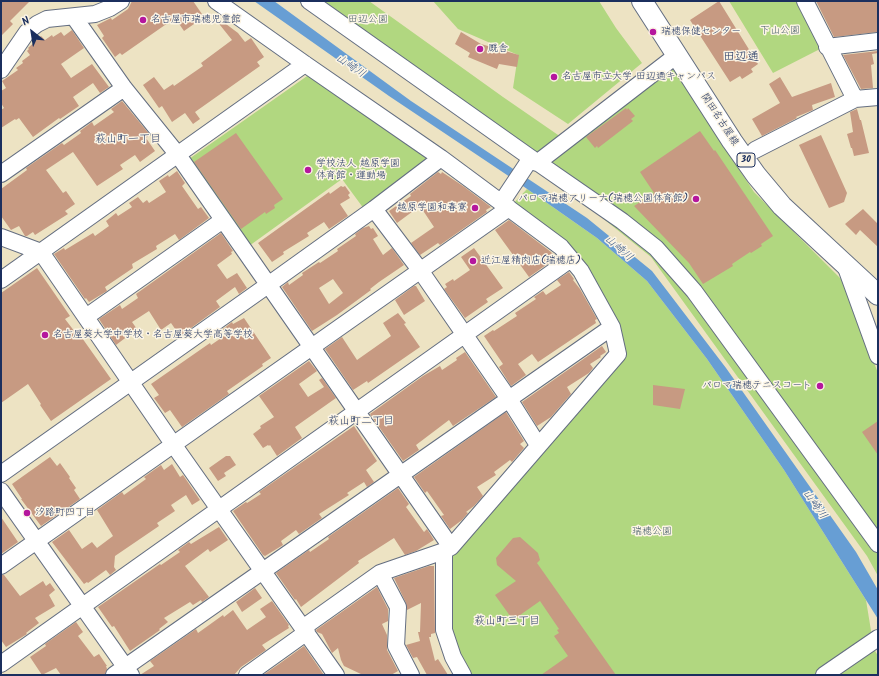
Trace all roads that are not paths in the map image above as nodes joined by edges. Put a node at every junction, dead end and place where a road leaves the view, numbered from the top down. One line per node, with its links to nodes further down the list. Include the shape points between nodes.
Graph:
1 (121, 1): 7 (street, via 95,14)
2 (216, 1): 11 (street)
3 (309, 1): 19 (street)
4 (642, 1): 10 (main road, 関田名古屋線 / 30)
5 (658, 1): 16 (main road, 関田名古屋線 / 30)
6 (805, 1): 9 (street)
7 (74, 16): 12 (street, via 46,19 36,24 27,32); 13 (street)
8 (878, 41): 9 (street)
9 (827, 47): 15 (street)
10 (677, 55): 19 (street); 27 (main road, 関田名古屋線 / 30, via 756,175 782,206)
11 (305, 64): 17 (street); 18 (street)
12 (1, 70)
13 (124, 88): 17 (street); 20 (street)
14 (878, 97): 15 (street)
15 (855, 99): 16 (street)
16 (754, 150): 29 (main road, 関田名古屋線 / 30, via 794,198)
17 (178, 156): 23 (street); 25 (street)
18 (441, 158): 21 (street); 22 (street)
19 (532, 161): 21 (street); 48 (street, via 622,220 656,248 694,291)
20 (1, 174)
21 (505, 202): 26 (street, via 561,247); 28 (street)
22 (374, 209): 28 (street); 31 (street)
23 (223, 220): 31 (street); 33 (street)
24 (1, 237): 25 (street)
25 (41, 252): 30 (street); 33 (street)
26 (571, 259): 34 (street, via 581,271); 35 (street)
27 (845, 265): 32 (main road, 関田名古屋線 / 30); 37 (street)
28 (420, 270): 35 (street); 36 (street)
29 (878, 277)
30 (1, 280)
31 (268, 285): 36 (street); 38 (street)
32 (878, 295)
33 (86, 317): 38 (street)
34 (612, 327): 39 (street); 42 (street, via 618,354)
35 (464, 336): 39 (street); 40 (street)
36 (311, 347): 40 (street); 41 (street)
37 (878, 356)
38 (130, 382): 41 (street); 43 (street)
39 (509, 399): 42 (street); 44 (street)
40 (357, 412): 44 (street); 46 (street)
41 (173, 444): 46 (street); 47 (street)
42 (538, 445): 49 (street)
43 (1, 474)
44 (401, 474): 49 (street); 51 (street)
45 (1, 491): 47 (street)
46 (219, 509): 51 (street); 53 (street)
47 (36, 541): 50 (street); 53 (street)
48 (878, 544)
49 (448, 548): 52 (street); 61 (street, via 444,630 453,657)
50 (1, 566)
51 (263, 571): 54 (street); 57 (street)
52 (380, 573): 54 (street); 60 (street, via 398,607 396,646)
53 (82, 606): 56 (street); 57 (street)
54 (305, 630): 58 (street); 59 (street)
55 (878, 638): 62 (street)
56 (1, 664)
57 (123, 672)
58 (247, 675)
59 (336, 675)
60 (412, 675)
61 (463, 675)
62 (824, 675)

